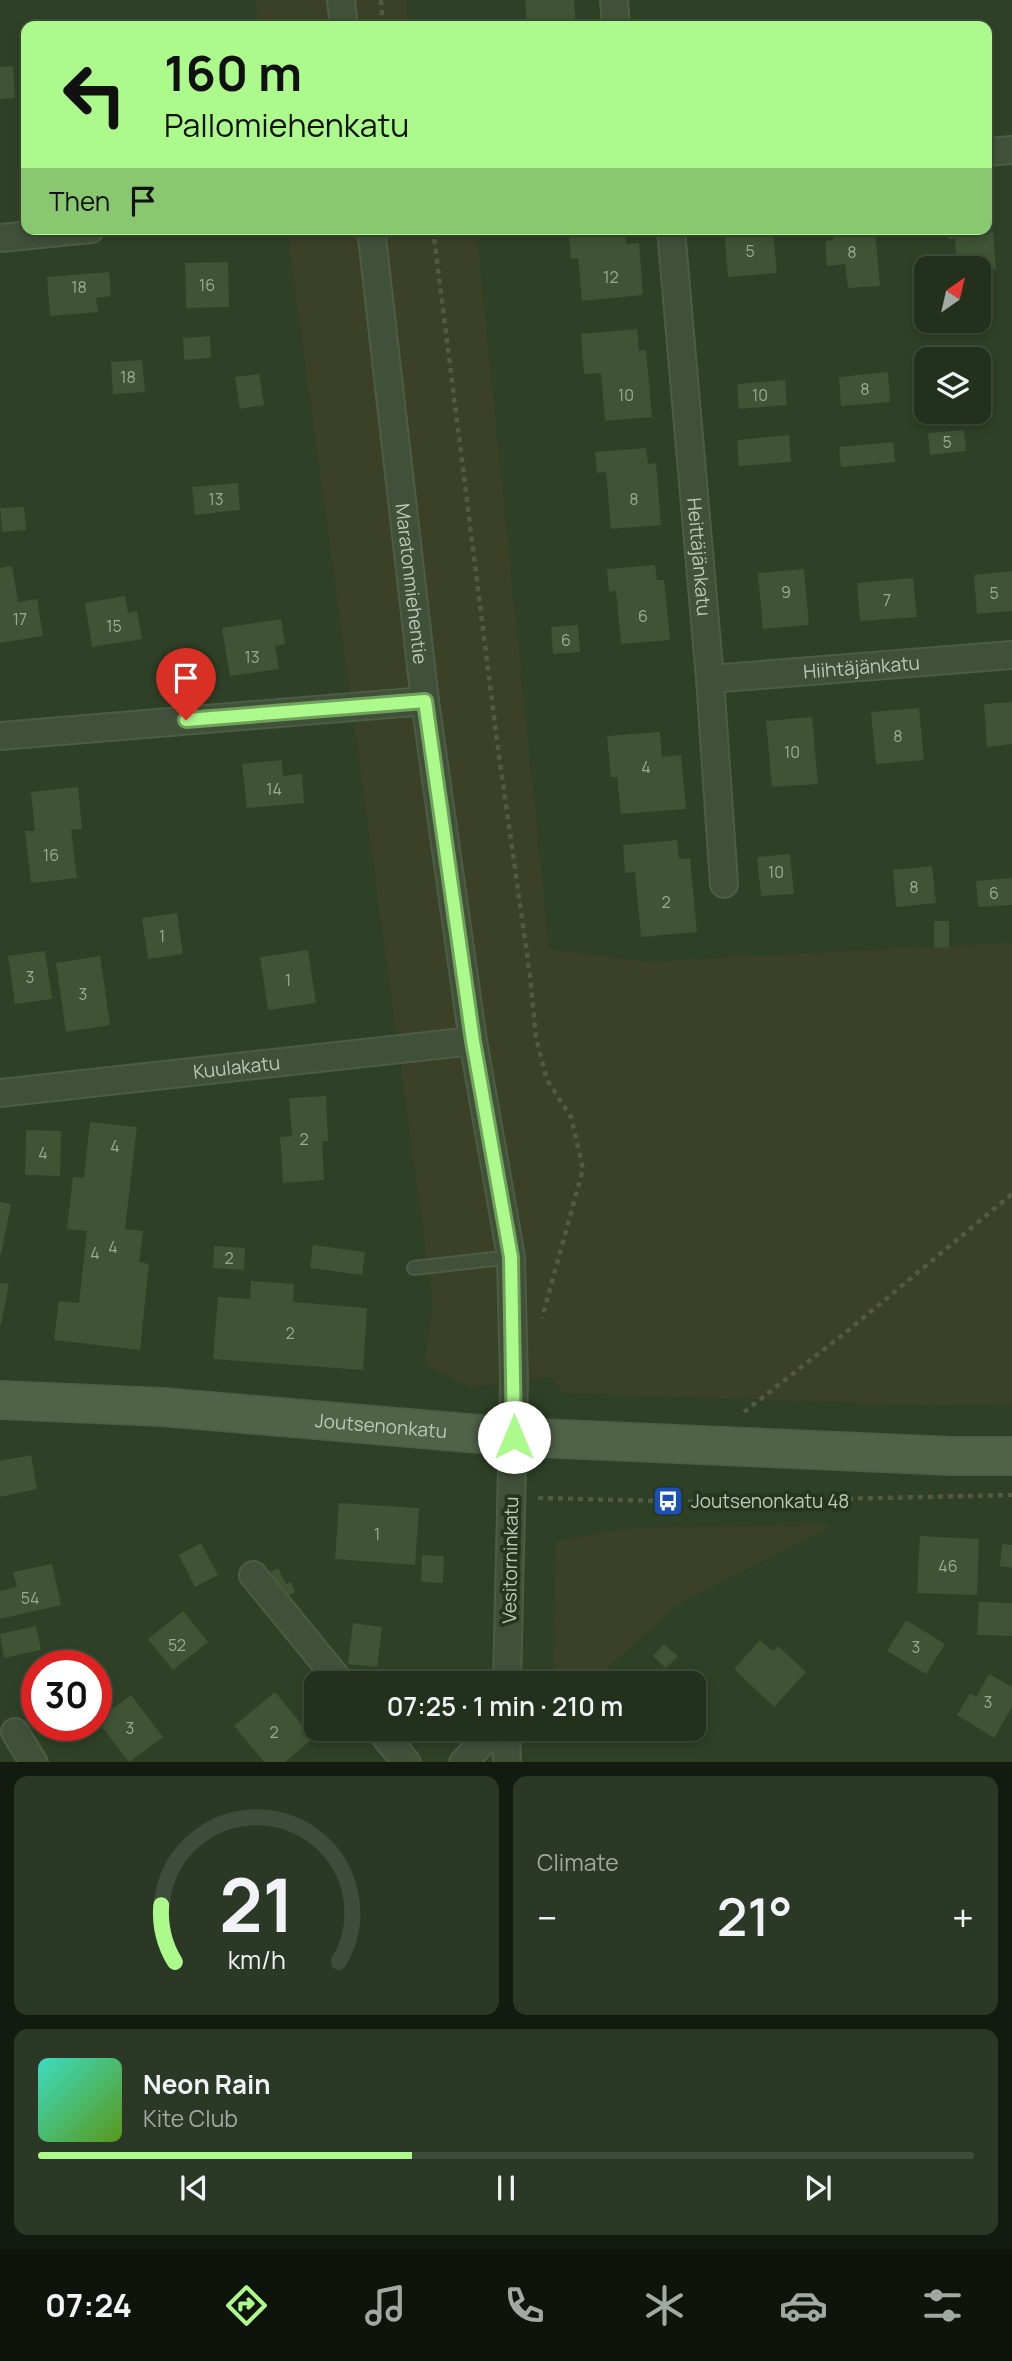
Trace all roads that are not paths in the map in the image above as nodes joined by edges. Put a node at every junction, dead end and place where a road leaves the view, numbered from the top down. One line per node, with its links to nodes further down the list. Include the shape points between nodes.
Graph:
1 (341, 0): 3 (street)
2 (614, 0): 4 (street)
3 (343, 21)
4 (616, 21)
5 (1012, 150): 6 (street)
6 (992, 152)
7 (30, 235): 10 (street)
8 (372, 235): 13 (street, Maratonmiehentie)
9 (672, 235): 12 (street, Heittäjänkatu)
10 (0, 238)
11 (1012, 655): 12 (street, Hiihtäjänkatu)
12 (710, 680): 15 (street, Heittäjänkatu)
13 (425, 701): 14 (street); 16 (street, Maratonmiehentie)
14 (0, 736)
15 (724, 884)
16 (473, 1041): 17 (street, Kuulakatu); 18 (street, Maratonmiehentie)
17 (0, 1093)
18 (511, 1257): 19 (lane); 21 (street, Maratonmiehentie)
19 (414, 1268)
20 (0, 1400): 21 (main road, Joutsenonkatu, via 163,1407)
21 (514, 1437): 22 (main road, Joutsenonkatu); 25 (street, Vesitorninkatu)
22 (1012, 1456)
23 (253, 1575): 24 (street)
24 (331, 1671)
25 (507, 1671)
26 (15, 1732): 30 (street)
27 (389, 1741): 31 (street)
28 (483, 1741): 32 (street)
29 (506, 1741): 33 (street)
30 (34, 1762)
31 (407, 1762)
32 (463, 1762)
33 (507, 1762)

